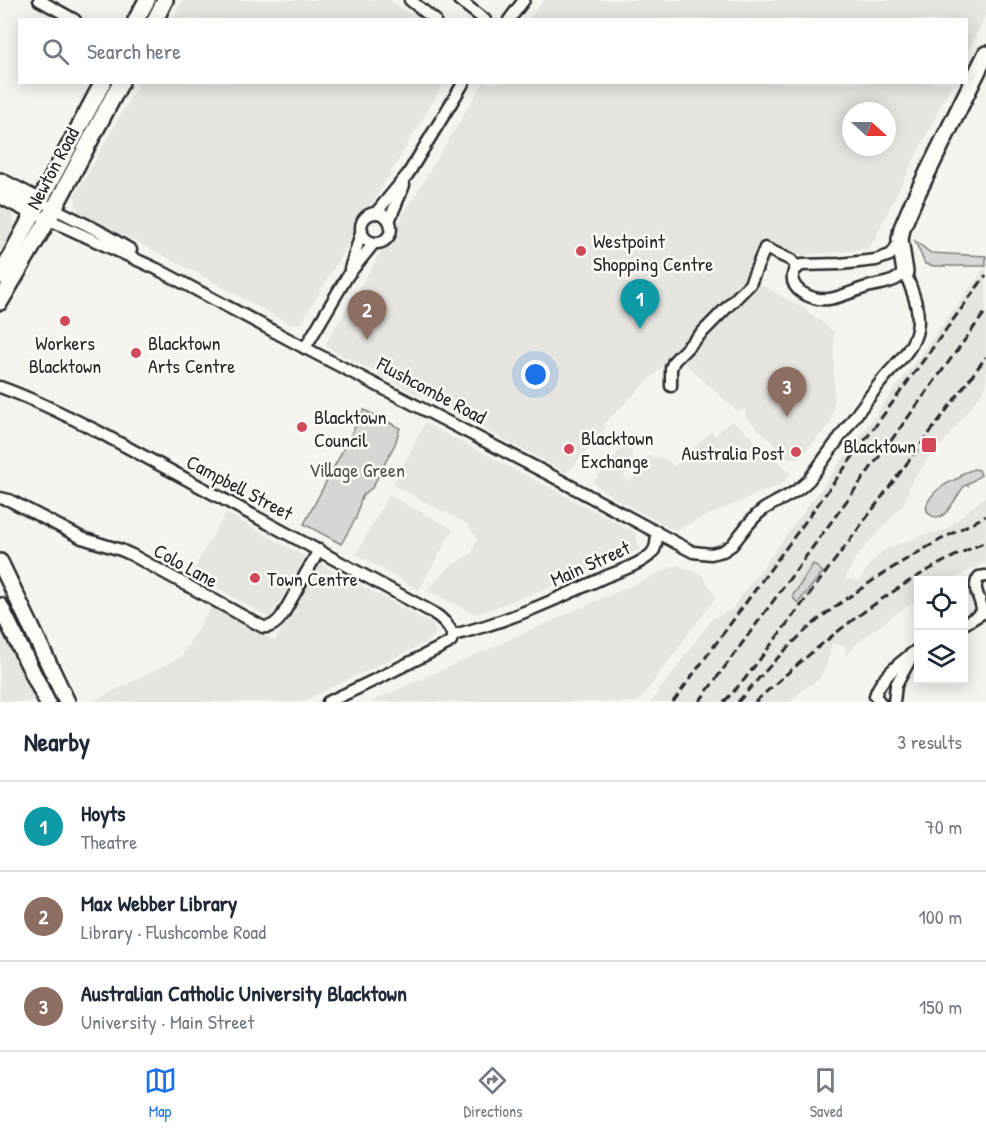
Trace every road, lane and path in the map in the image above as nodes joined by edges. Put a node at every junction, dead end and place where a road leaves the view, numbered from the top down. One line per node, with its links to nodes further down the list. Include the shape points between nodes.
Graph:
1 (39, 0): 7 (street)
2 (147, 0): 8 (main road)
3 (165, 0): 9 (main road)
4 (410, 0): 10 (street)
5 (459, 0): 11 (street)
6 (524, 0): 12 (street)
7 (71, 18)
8 (137, 18)
9 (156, 18)
10 (432, 18)
11 (482, 18)
12 (510, 18)
13 (986, 54): 24 (main road, via 907,215)
14 (102, 84): 20 (main road, Newton Road)
15 (120, 84): 20 (main road, Newton Road)
16 (463, 84): 17 (street)
17 (408, 174): 21 (street); 22 (street)
18 (0, 182): 20 (main road, Flushcombe Road)
19 (0, 195): 20 (main road, Flushcombe Road)
20 (44, 211): 29 (main road, Newton Road); 30 (main road, Newton Road); 31 (street, Flushcombe Road, via 99,231 157,269)
21 (376, 213): 22 (street); 23 (street, via 365,219)
22 (389, 221): 25 (street, via 388,238)
23 (362, 230): 25 (street, via 366,239); 28 (street)
24 (900, 240): 26 (street, via 890,255 876,260); 27 (main road)
25 (374, 243): 28 (street)
26 (797, 267): 27 (street, via 794,286 820,300 891,282); 32 (street, via 765,248 750,284 674,361)
27 (905, 272): 35 (street, via 917,312 917,331 910,347 804,484 758,514 723,551 693,552)
28 (348, 275): 31 (street)
29 (0, 276)
30 (0, 302)
31 (305, 348): 35 (street, Flushcombe Road)
32 (672, 386)
33 (0, 387): 36 (street, Campbell Street, via 61,412)
34 (0, 498): 36 (street, Colo Lane, via 82,538 132,555 267,628 282,616)
35 (656, 531): 43 (street, Main Street, via 652,553 636,564 482,628)
36 (319, 550): 43 (street, Campbell Street, via 432,612)
37 (0, 562): 42 (main road)
38 (986, 576): 40 (street, via 975,583)
39 (0, 606): 44 (main road)
40 (984, 612): 41 (street)
41 (968, 621)
42 (35, 634): 44 (main road); 48 (main road)
43 (453, 635): 49 (street, Main Street, via 447,644)
44 (18, 642): 47 (main road)
45 (914, 652): 50 (street, via 877,690 875,696)
46 (914, 654): 51 (street, via 896,685)
47 (47, 702)
48 (67, 702)
49 (328, 702)
50 (880, 702)
51 (894, 702)

